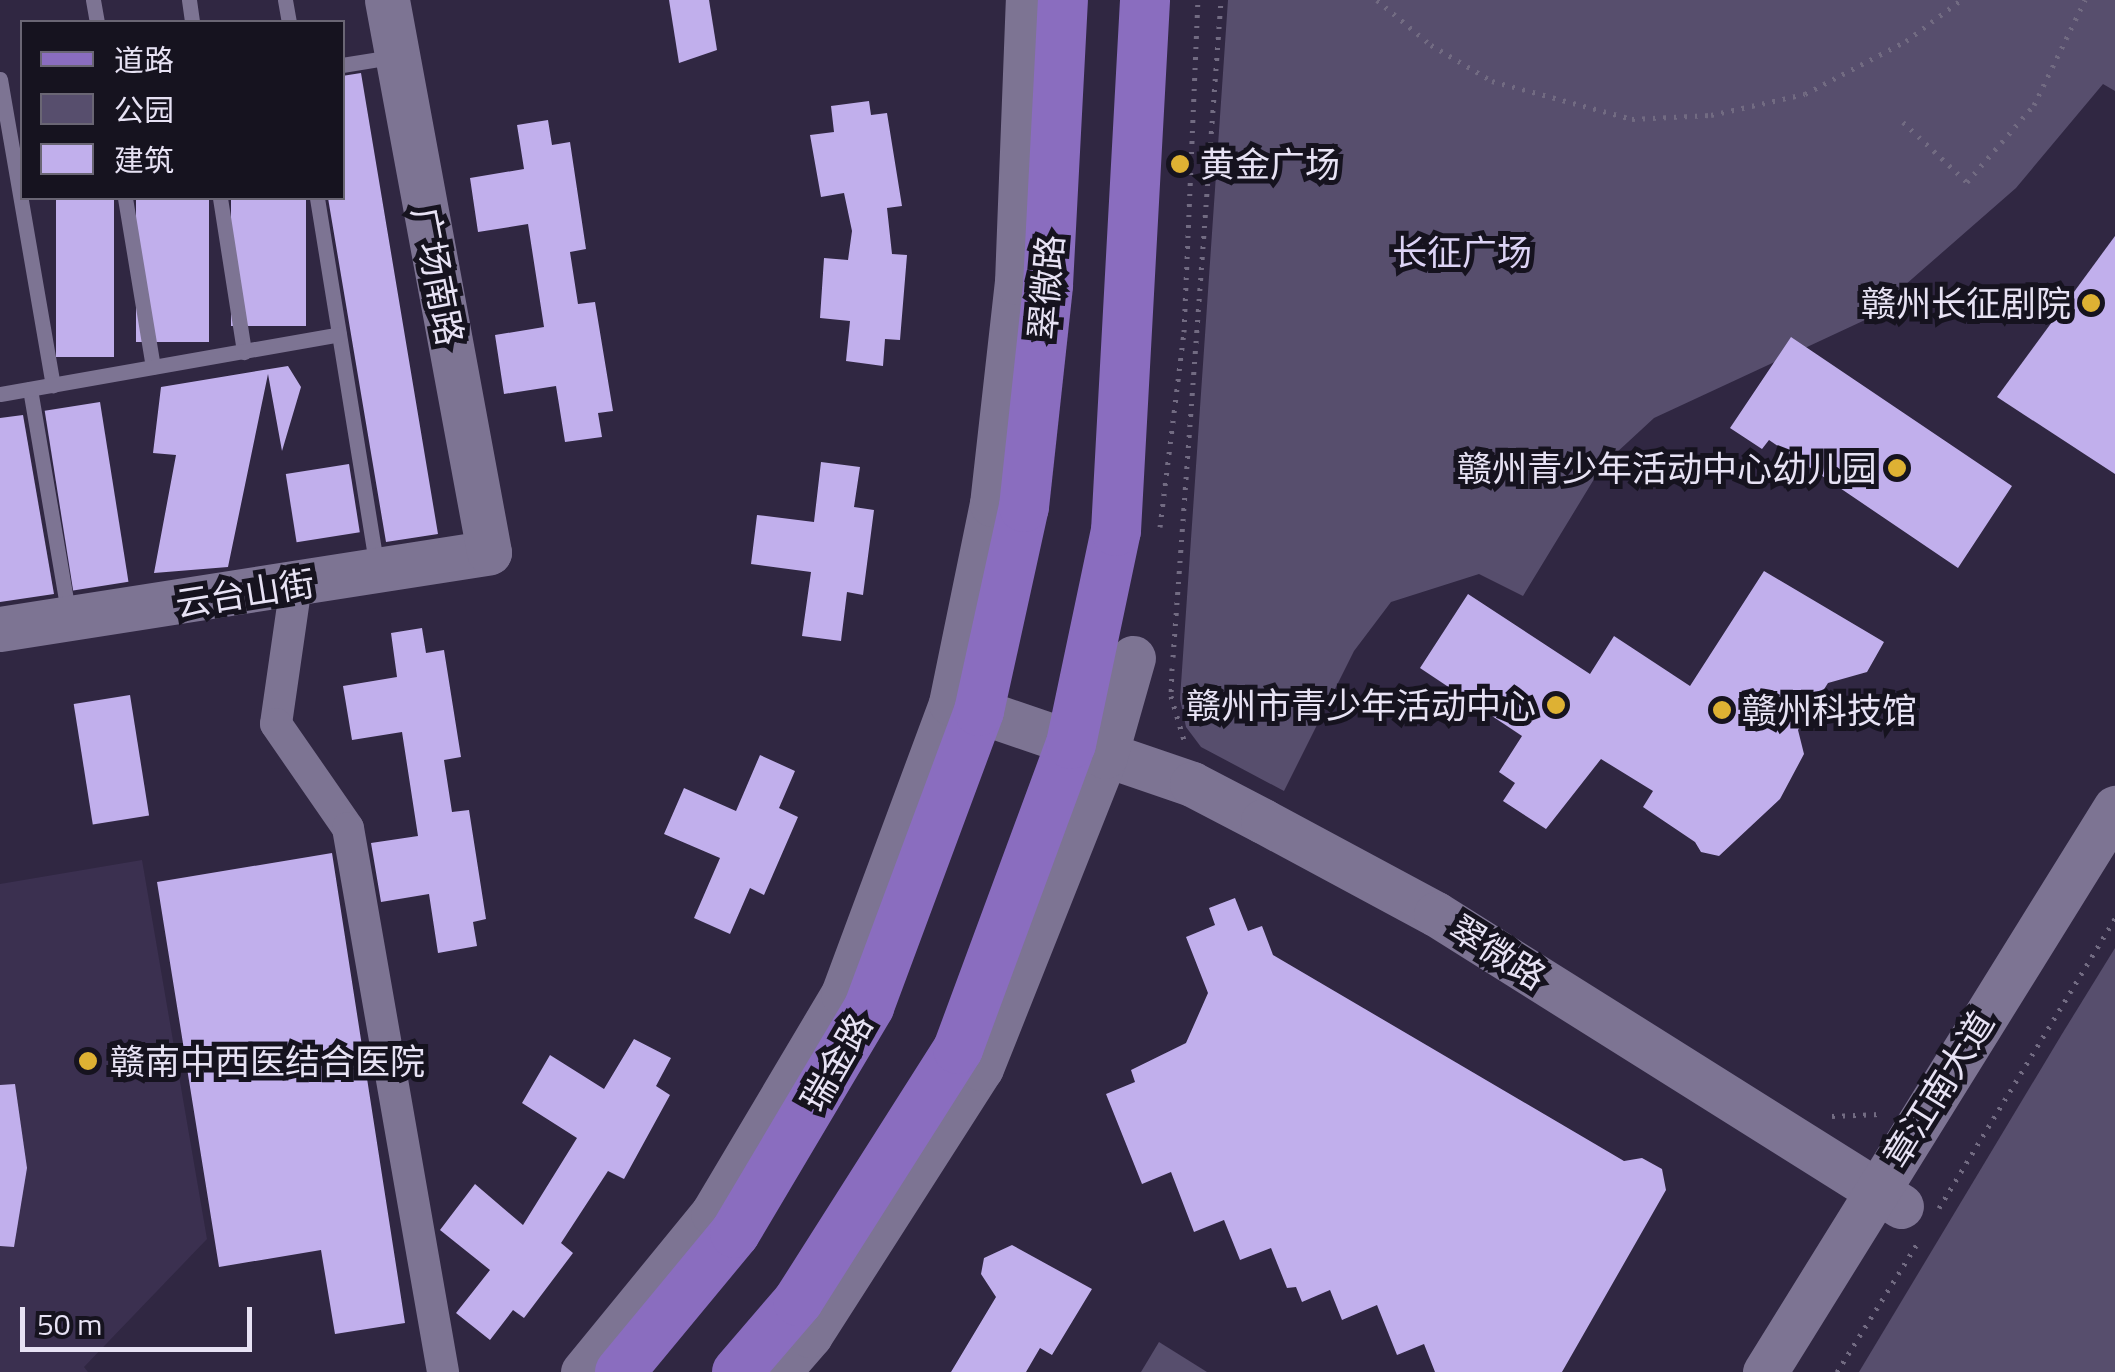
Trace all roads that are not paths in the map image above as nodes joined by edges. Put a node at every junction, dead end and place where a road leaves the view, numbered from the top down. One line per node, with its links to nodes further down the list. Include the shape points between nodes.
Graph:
1 (387, 0): 5 (street, 广场南路)
2 (1028, 0): 32 (street, via 1016,282 992,504 951,703 843,994 713,1213)
3 (1064, 0): 26 (main road, 翠微路, via 1048,284 1024,506)
4 (1145, 0): 27 (main road, via 1116,531)
5 (396, 56): 6 (lane); 20 (street, 广场南路)
6 (345, 64)
7 (0, 79): 8 (lane)
8 (10, 122): 9 (lane)
9 (20, 183)
10 (23, 200): 17 (lane)
11 (126, 200): 16 (lane)
12 (220, 200): 15 (lane)
13 (317, 200): 14 (lane)
14 (340, 334): 15 (lane); 21 (lane)
15 (244, 352): 16 (lane)
16 (153, 367): 17 (lane)
17 (53, 385): 18 (lane)
18 (30, 389): 19 (lane); 23 (lane)
19 (0, 394)
20 (490, 552): 21 (street, 云台山街)
21 (378, 571): 22 (street, 云台山街)
22 (296, 585): 23 (street, 云台山街); 31 (street, via 276,724 348,828)
23 (70, 620): 24 (street, 云台山街)
24 (0, 629)
25 (1133, 658): 27 (street)
26 (979, 712): 27 (street, 翠微路); 33 (main road, 瑞金路, via 869,1007 734,1234)
27 (1088, 750): 30 (street, 翠微路, via 1192,784 1436,914); 34 (main road, via 958,1049 798,1302); 35 (street, via 981,1068 810,1335)
28 (2115, 808): 30 (street, 章江南大道)
29 (2115, 857): 30 (street, 章江南大道)
30 (1910, 1209): 36 (street, 章江南大道); 37 (street, 章江南大道)
31 (443, 1372)
32 (584, 1372)
33 (620, 1372)
34 (736, 1372)
35 (778, 1372)
36 (1764, 1372)
37 (1801, 1372)

